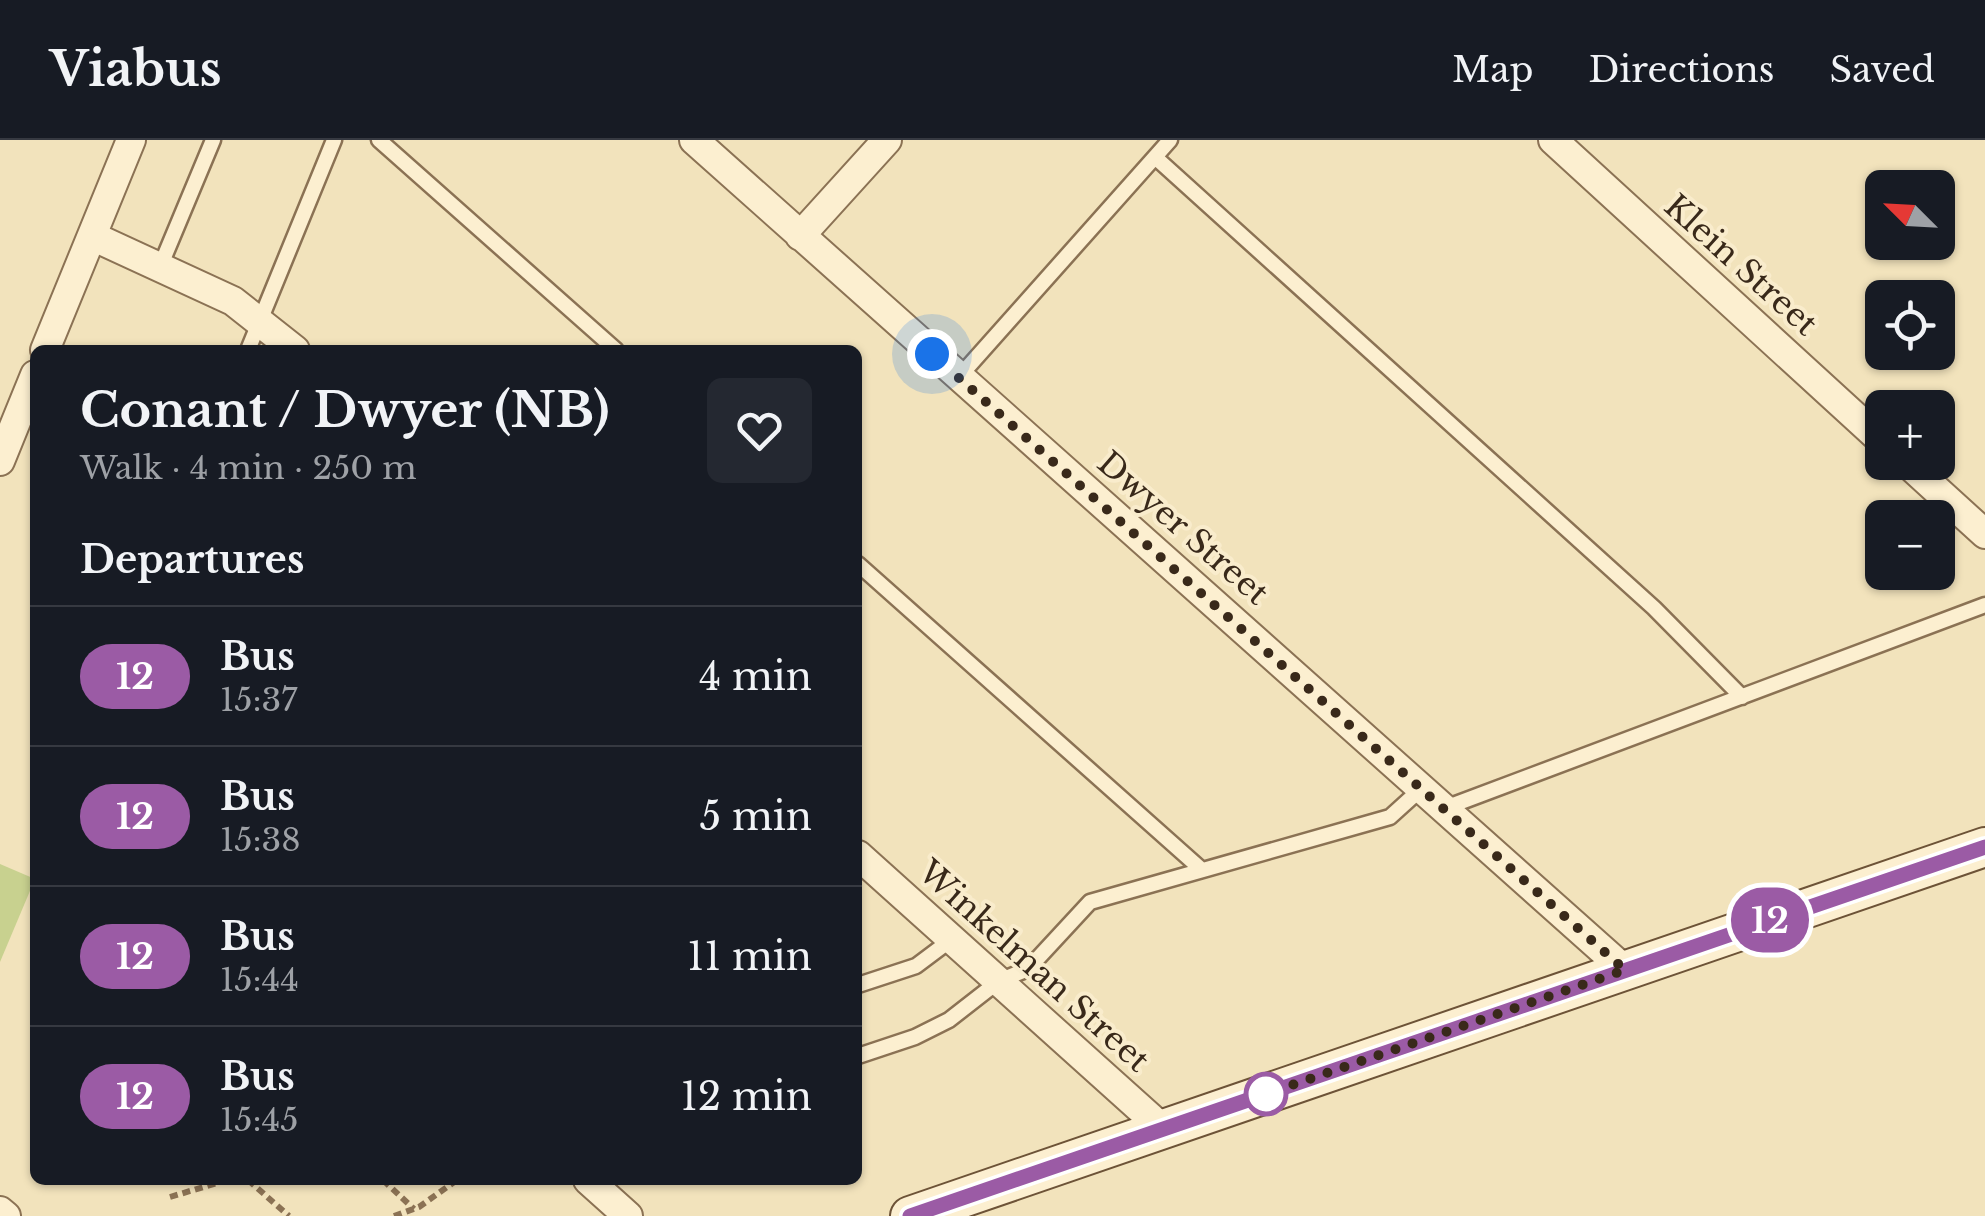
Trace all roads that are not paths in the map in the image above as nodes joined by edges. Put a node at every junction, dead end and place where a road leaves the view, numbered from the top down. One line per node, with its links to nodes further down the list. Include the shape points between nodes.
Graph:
1 (130, 140): 10 (street)
2 (213, 140): 12 (lane)
3 (334, 140): 13 (lane)
4 (380, 140): 17 (lane)
5 (694, 140): 11 (street, Dwyer Street)
6 (887, 140): 11 (street)
7 (1170, 140): 9 (lane)
8 (1553, 140): 20 (street, Klein Street)
9 (1155, 157): 18 (lane); 26 (lane, via 1654,608)
10 (92, 236): 12 (street); 14 (street)
11 (800, 236): 18 (street, Dwyer Street)
12 (160, 267): 13 (street)
13 (260, 318): 15 (lane); 16 (street)
14 (47, 345)
15 (250, 345)
16 (290, 345)
17 (610, 345)
18 (958, 378): 27 (street, Dwyer Street)
19 (30, 387): 21 (street)
20 (1865, 425)
21 (0, 461)
22 (1926, 480): 23 (street)
23 (1985, 534)
24 (862, 568): 31 (lane)
25 (1985, 606): 26 (lane)
26 (1742, 696): 28 (lane)
27 (1422, 788): 28 (street, Dwyer Street); 31 (lane, via 1390,816)
28 (1445, 808): 33 (street, Dwyer Street)
29 (1985, 847): 33 (main road)
30 (862, 859): 32 (street, Winkelman Street)
31 (1202, 870): 34 (lane, via 1090,902 1028,969)
32 (952, 939): 34 (street, Winkelman Street); 35 (lane, via 916,966)
33 (1625, 970): 37 (main road)
34 (999, 981): 36 (lane, via 932,1028); 37 (street, Winkelman Street)
35 (862, 984)
36 (862, 1054)
37 (1163, 1129): 42 (main road)
38 (598, 1185): 41 (street)
39 (0, 1211): 40 (street)
40 (6, 1216)
41 (628, 1216)
42 (910, 1216)

